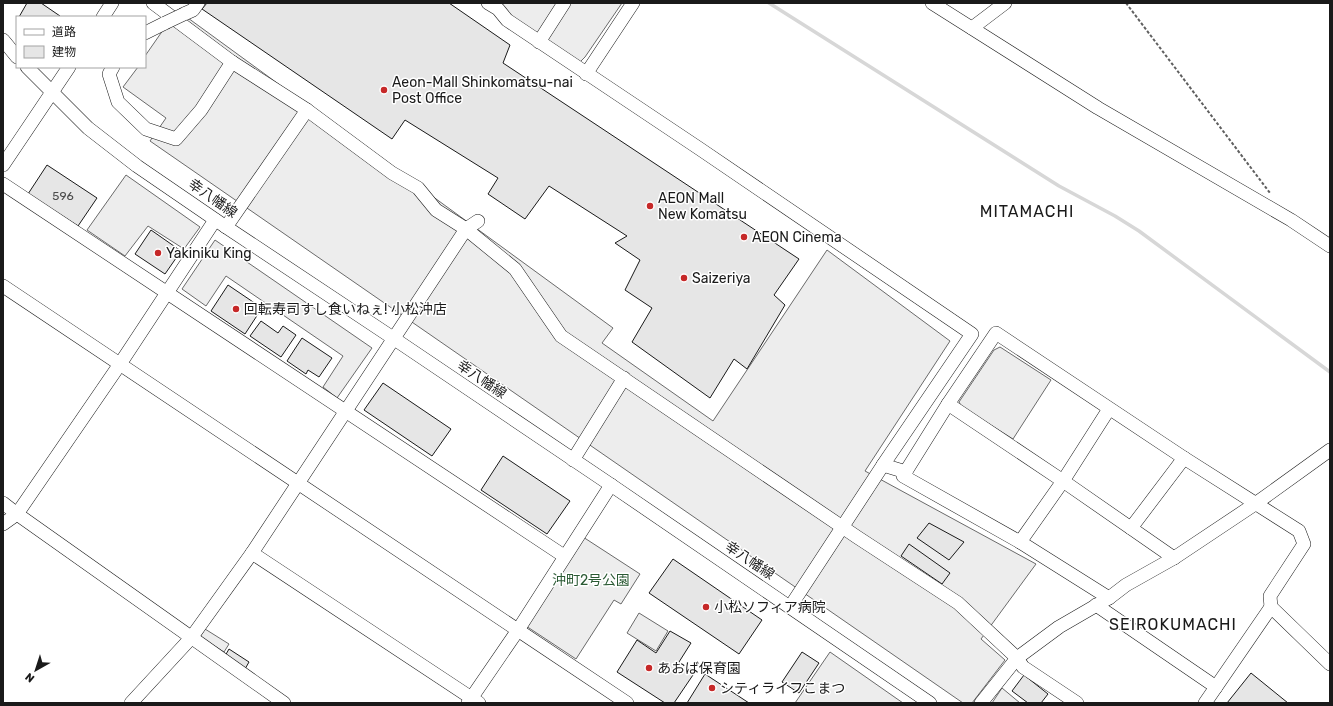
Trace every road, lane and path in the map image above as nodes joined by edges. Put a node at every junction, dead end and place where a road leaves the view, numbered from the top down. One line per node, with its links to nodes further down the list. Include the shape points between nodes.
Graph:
1 (112, 3): 10 (street)
2 (154, 3): 16 (street)
3 (198, 3): 12 (street, bridge, via 193,10)
4 (488, 3): 14 (street)
5 (564, 3): 14 (street)
6 (633, 3): 20 (street)
7 (932, 3): 11 (street)
8 (1005, 3): 11 (street)
9 (1126, 3): 25 (path)
10 (104, 16)
11 (972, 28): 30 (street, via 1098,108 1291,220)
12 (146, 33)
13 (3, 40): 15 (street)
14 (539, 42): 20 (street)
15 (16, 56)
16 (232, 62): 19 (street, via 201,110 176,139 146,128 118,102 109,74); 22 (street)
17 (28, 68): 21 (street, 幸八幡線)
18 (68, 68): 21 (street)
19 (112, 68)
20 (586, 74): 42 (street, via 972,334)
21 (52, 92): 23 (street); 26 (street, 幸八幡線, via 94,132 137,166)
22 (307, 110): 28 (street); 29 (street, via 392,173 418,188 436,210)
23 (3, 165)
24 (3, 184): 32 (street)
25 (1272, 195)
26 (215, 220): 28 (street, 幸八幡線); 32 (street)
27 (478, 221): 29 (street)
28 (226, 228): 33 (street, 幸八幡線)
29 (466, 229): 33 (street); 35 (street, via 515,270 561,336)
30 (1330, 246)
31 (3, 286): 34 (street)
32 (167, 293): 34 (street); 38 (street)
33 (393, 338): 38 (street); 41 (street, 幸八幡線)
34 (120, 364): 45 (street); 49 (street)
35 (624, 378): 41 (street); 51 (street)
36 (948, 404): 37 (street, via 996,333); 43 (street); 44 (street)
37 (1109, 409): 40 (street); 44 (street)
38 (344, 412): 45 (street); 55 (street)
39 (1329, 453): 48 (street)
40 (1184, 458): 48 (street); 52 (street)
41 (573, 460): 46 (street, 幸八幡線)
42 (883, 465): 43 (street); 51 (street)
43 (906, 472): 53 (street, via 903,476)
44 (1063, 481): 52 (street); 53 (street)
45 (297, 483): 54 (street); 61 (street)
46 (611, 485): 55 (street); 59 (street, 幸八幡線)
47 (3, 503): 49 (street)
48 (1255, 504): 56 (street); 60 (street, via 1299,531 1304,544 1270,596)
49 (17, 514): 50 (street); 62 (street)
50 (3, 524)
51 (843, 527): 59 (street); 63 (street, via 958,603)
52 (1131, 528): 56 (street)
53 (1020, 542): 57 (street)
54 (252, 553): 62 (street); 66 (street)
55 (564, 556): 61 (street)
56 (1174, 558): 57 (street, via 1126,585)
57 (1109, 598): 58 (street)
58 (1096, 606): 63 (street, via 1059,627); 65 (street)
59 (790, 607): 70 (street, 幸八幡線)
60 (1271, 607): 64 (street); 65 (street)
61 (518, 630): 66 (street); 69 (street)
62 (191, 638): 67 (street); 68 (street)
63 (1017, 658): 71 (street); 72 (street, via 1023,667)
64 (1330, 664)
65 (1216, 687): 73 (street)
66 (473, 701)
67 (131, 703)
68 (283, 703)
69 (627, 703)
70 (930, 703)
71 (982, 703)
72 (1078, 703)
73 (1205, 703)

